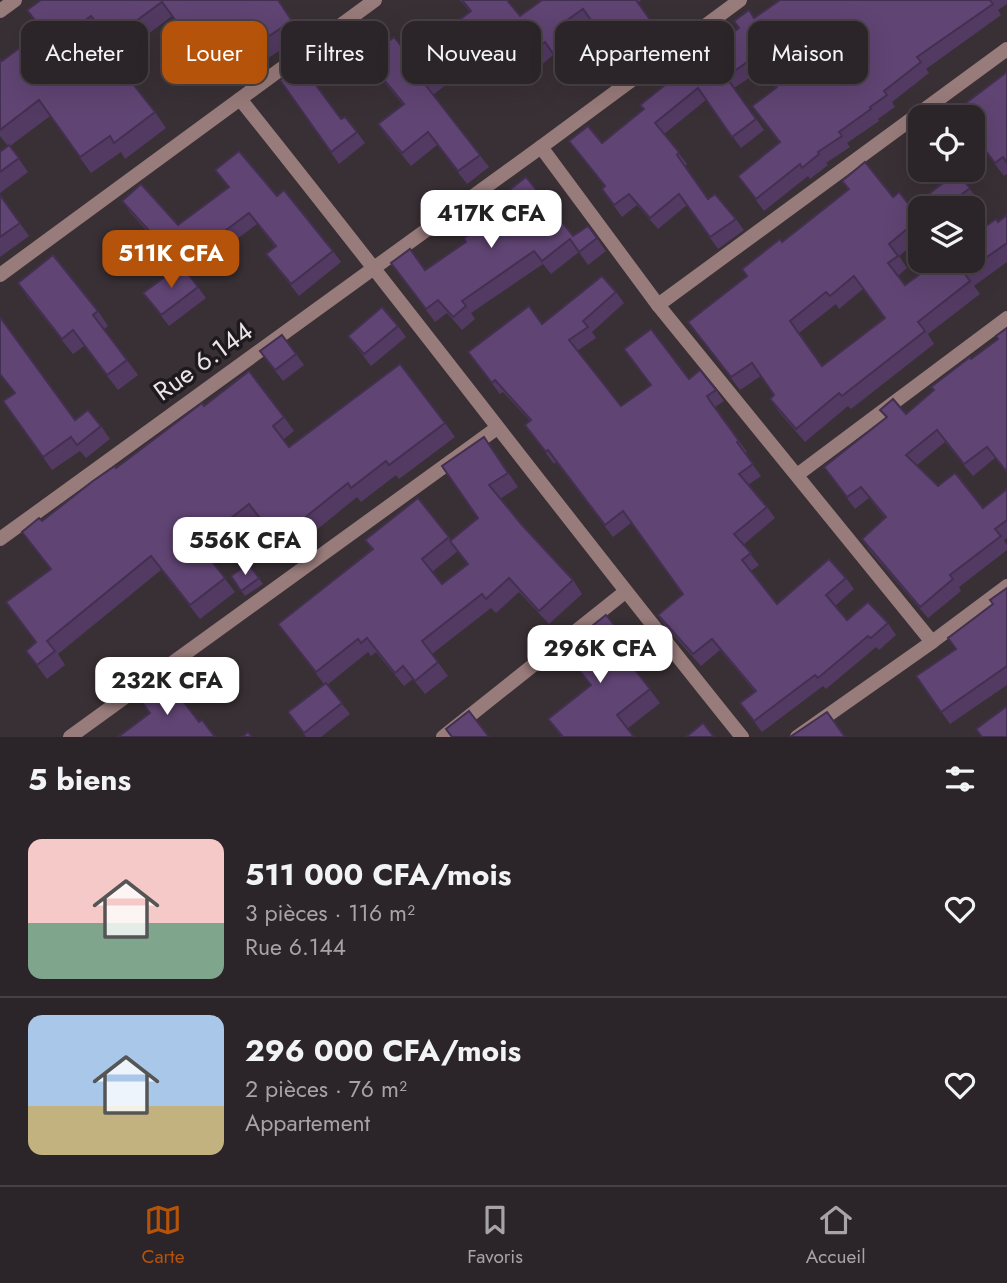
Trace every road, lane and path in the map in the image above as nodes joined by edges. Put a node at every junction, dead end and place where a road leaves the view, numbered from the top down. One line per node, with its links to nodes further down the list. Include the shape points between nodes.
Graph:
1 (15, 0): 4 (street)
2 (375, 0): 6 (street)
3 (740, 0): 7 (street, Rue 6.144)
4 (0, 11)
5 (1007, 49): 10 (street)
6 (240, 99): 8 (street); 9 (street)
7 (541, 147): 8 (street, Rue 6.144); 10 (street)
8 (375, 267): 12 (street); 14 (street, Rue 6.144)
9 (0, 275)
10 (659, 305): 13 (street)
11 (1007, 318): 13 (street)
12 (497, 428): 16 (street); 18 (street)
13 (797, 475): 17 (street)
14 (0, 539)
15 (1007, 586): 17 (street)
16 (625, 592): 19 (street); 20 (street)
17 (932, 642): 21 (street)
18 (70, 737)
19 (443, 737)
20 (741, 737)
21 (797, 737)

